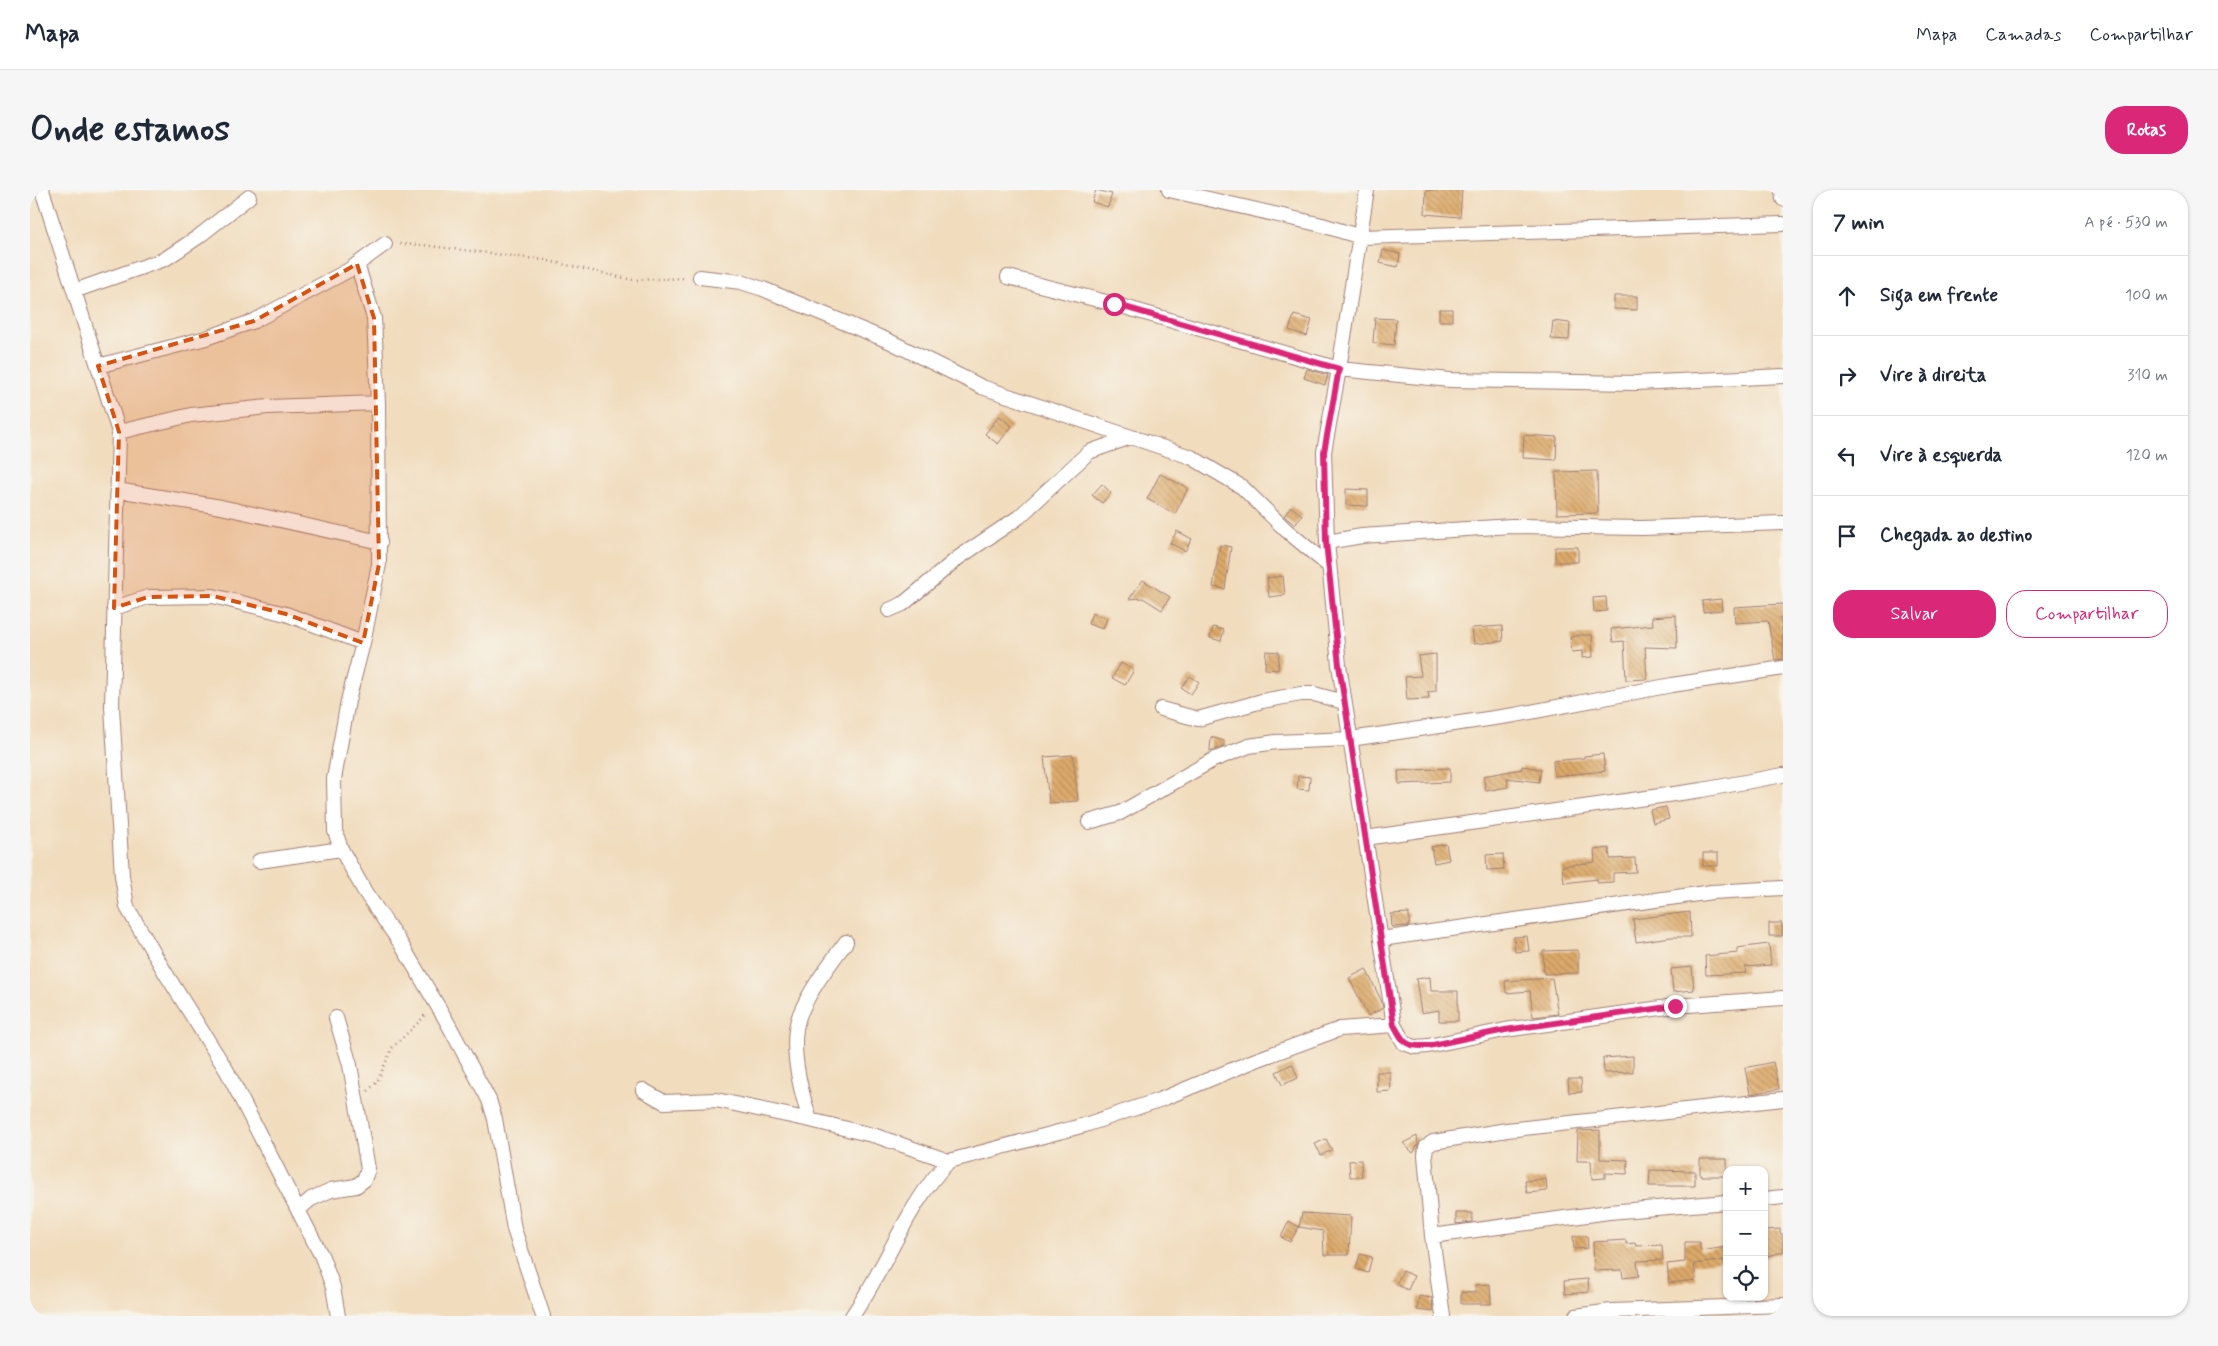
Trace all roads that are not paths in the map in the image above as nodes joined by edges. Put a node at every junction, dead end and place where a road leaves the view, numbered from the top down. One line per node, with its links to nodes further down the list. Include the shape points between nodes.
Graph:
1 (42, 190): 13 (street)
2 (1169, 190): 8 (street)
3 (1366, 190): 8 (street)
4 (1782, 190): 6 (street)
5 (249, 197): 13 (street, via 165,260)
6 (1783, 199)
7 (1783, 224): 8 (street)
8 (1361, 236): 15 (street)
9 (385, 244): 10 (street)
10 (357, 264): 14 (street, via 254,321 206,338); 17 (street, via 374,318)
11 (700, 277): 19 (street, via 741,282 763,289 889,341 982,387)
12 (1008, 277): 15 (street)
13 (74, 292): 14 (street)
14 (98, 366): 18 (street)
15 (1339, 369): 16 (street, via 1450,380 1636,383); 23 (street, via 1324,452)
16 (1783, 376)
17 (378, 403): 18 (street, via 191,415); 22 (street)
18 (119, 432): 20 (street)
19 (1132, 437): 24 (street, via 1191,457 1242,487); 26 (street, via 1089,452 1019,517 958,558 903,604)
20 (117, 490): 22 (street, via 221,507); 25 (street)
21 (1783, 523): 23 (street, via 1642,528 1511,526 1362,536)
22 (380, 542): 27 (street, via 379,564)
23 (1326, 542): 24 (street)
24 (1329, 566): 29 (street)
25 (114, 608): 27 (street, via 148,597 213,596 286,614); 50 (street, via 112,707 122,876 128,907 227,1071)
26 (889, 610)
27 (363, 643): 35 (street, via 348,700 334,779 335,830)
28 (1783, 668): 31 (street, via 1515,715)
29 (1344, 702): 30 (street, via 1301,694 1198,719); 31 (street)
30 (1161, 709)
31 (1350, 739): 33 (street, via 1249,746 1213,760 1120,813); 34 (street)
32 (1783, 775): 34 (street, via 1702,790)
33 (1089, 822)
34 (1365, 838): 38 (street)
35 (341, 849): 36 (street); 54 (street, via 364,892 401,944 489,1100 496,1119 514,1229)
36 (259, 861)
37 (1783, 888): 38 (street, via 1712,892)
38 (1381, 939): 42 (street)
39 (846, 942): 45 (street, via 820,978 799,1016 795,1039 801,1093)
40 (1783, 998): 42 (street, via 1675,1006 1505,1030 1415,1047 1404,1043)
41 (336, 1018): 50 (street, via 350,1065 368,1169 364,1180 356,1186 331,1190)
42 (1394, 1025): 46 (street, via 1340,1029 1162,1099 1085,1125)
43 (643, 1090): 45 (street, via 664,1102 716,1100)
44 (1783, 1099): 51 (street, via 1507,1130 1433,1142 1426,1147 1425,1155)
45 (810, 1120): 46 (street, via 876,1136)
46 (949, 1161): 55 (street, via 933,1177 905,1222 870,1292)
47 (1783, 1197): 48 (street)
48 (1768, 1199)
49 (1723, 1202): 51 (street, via 1609,1212)
50 (298, 1210): 53 (street, via 333,1287)
51 (1432, 1236): 56 (street)
52 (1783, 1305): 57 (street, via 1611,1311)
53 (338, 1316)
54 (543, 1316)
55 (852, 1316)
56 (1443, 1316)
57 (1576, 1316)

